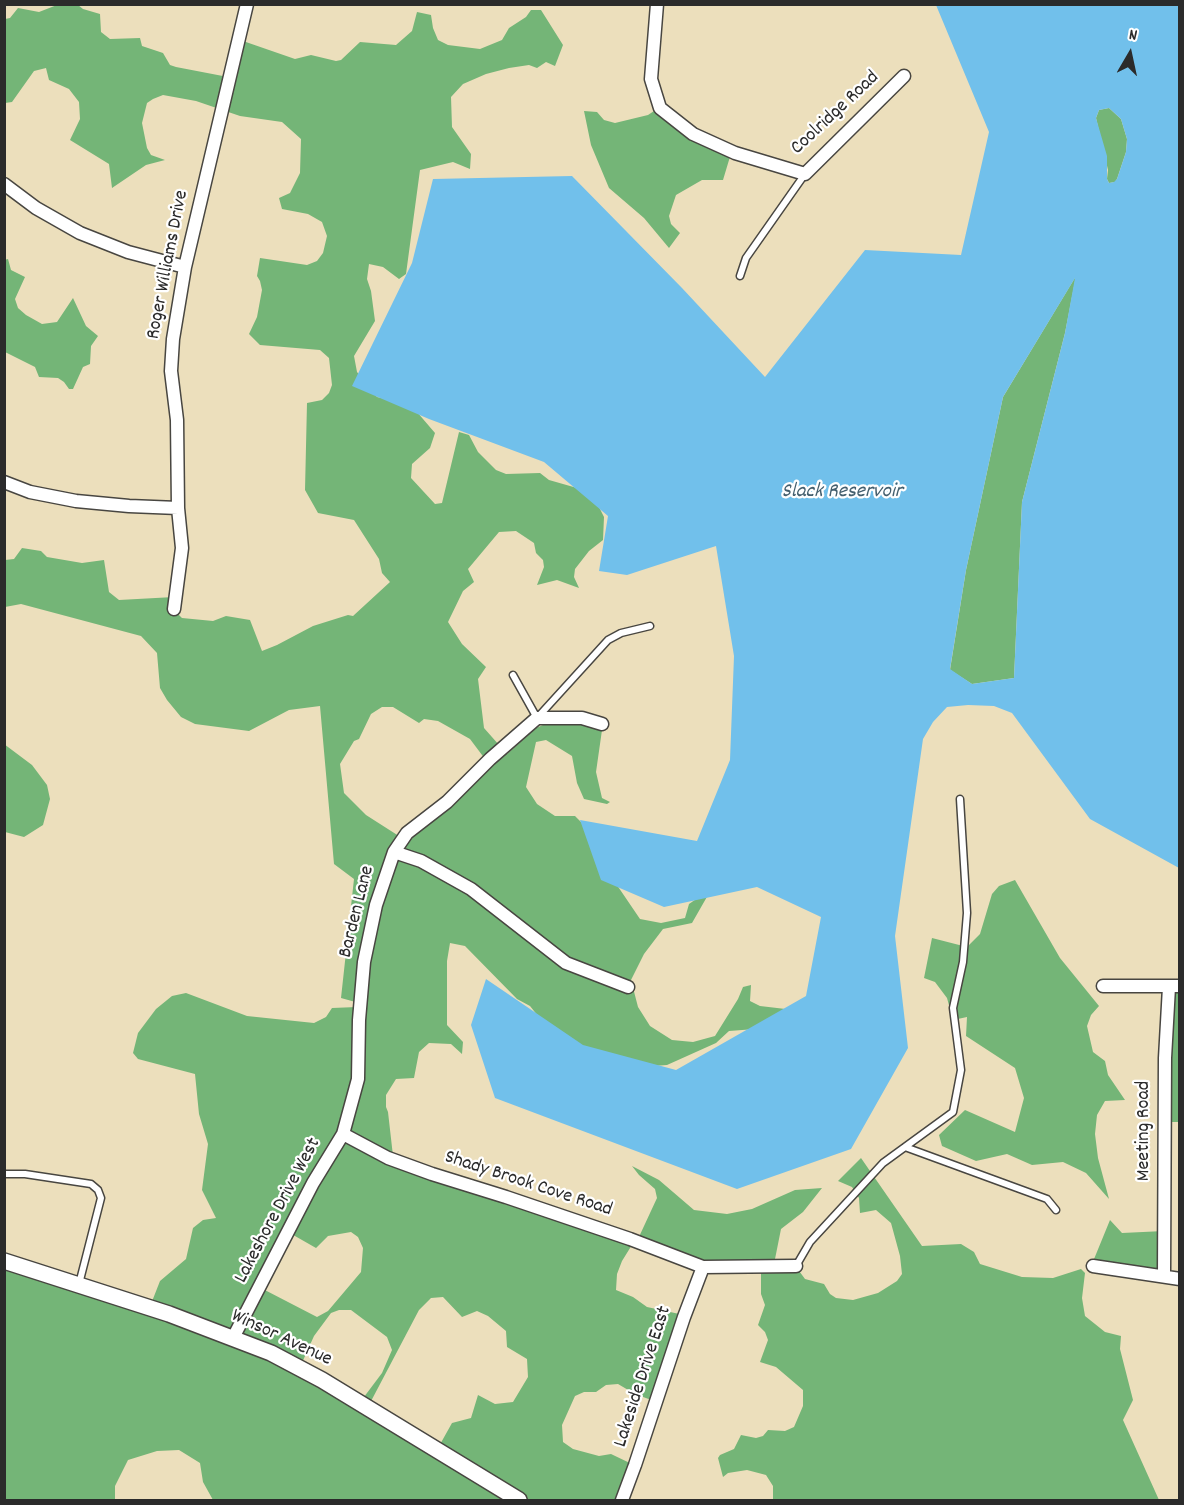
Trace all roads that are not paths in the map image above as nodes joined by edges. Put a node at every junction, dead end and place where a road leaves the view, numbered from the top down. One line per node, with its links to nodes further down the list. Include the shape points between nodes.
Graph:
1 (247, 4): 6 (street, Roger Williams Drive)
2 (657, 4): 4 (street, Coolridge Road, via 651,79 660,108 693,134 735,153)
3 (904, 76): 4 (street, Coolridge Road)
4 (805, 174): 7 (lane, via 746,258)
5 (4, 184): 6 (street, via 80,233 128,252)
6 (185, 267): 9 (street, Roger Williams Drive, via 171,371 177,420)
7 (740, 276)
8 (4, 482): 9 (street, via 30,492 76,501)
9 (178, 508): 10 (street, Roger Williams Drive, via 182,548)
10 (174, 609)
11 (650, 626): 13 (lane, via 608,640)
12 (513, 675): 13 (lane)
13 (537, 718): 14 (street, via 582,718); 16 (street, Barden Lane, via 447,802 407,833)
14 (602, 724)
15 (960, 799): 21 (lane, via 967,914 963,962 953,1008 961,1070 952,1112)
16 (394, 852): 18 (street, via 421,861 471,889 566,963); 20 (street, Barden Lane, via 376,906 364,962 358,1079)
17 (1174, 986): 19 (street); 28 (street, Meeting Road, via 1165,1058)
18 (628, 987)
19 (1103, 987)
20 (343, 1134): 27 (street, Shady Brook Cove Road, via 388,1158); 31 (street, Lakeshore Drive West, via 313,1183)
21 (904, 1147): 23 (lane, via 1047,1199); 25 (lane, via 883,1163 810,1242)
22 (4, 1174): 30 (lane, via 91,1184 98,1190 101,1198)
23 (1056, 1210)
24 (4, 1261): 30 (street, Winsor Avenue)
25 (796, 1266): 27 (street)
26 (1093, 1266): 28 (street)
27 (703, 1267): 33 (street, Lakeside Drive East)
28 (1164, 1275): 29 (street)
29 (1179, 1279)
30 (78, 1285): 31 (street, Winsor Avenue)
31 (233, 1338): 32 (street, Winsor Avenue, via 322,1380)
32 (519, 1500)
33 (622, 1500)

